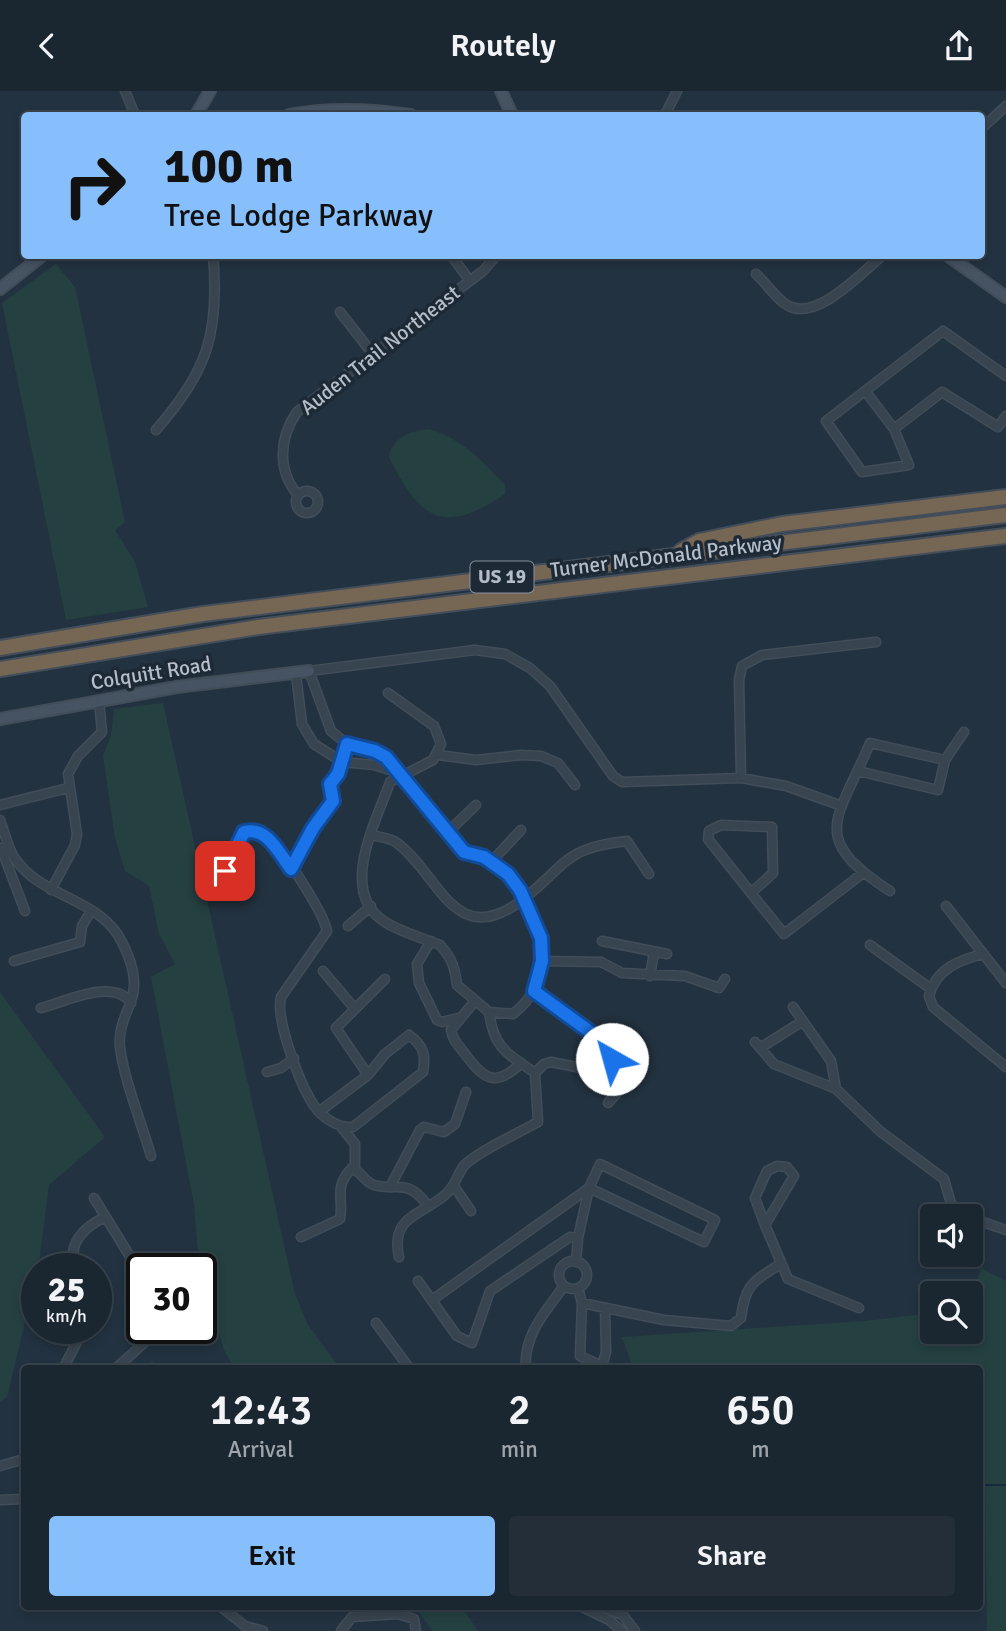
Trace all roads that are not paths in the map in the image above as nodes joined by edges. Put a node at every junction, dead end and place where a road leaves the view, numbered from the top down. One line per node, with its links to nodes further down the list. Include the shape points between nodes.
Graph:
1 (125, 91): 6 (street)
2 (210, 91): 7 (street)
3 (501, 91): 10 (street)
4 (677, 91): 11 (street)
5 (1006, 106): 12 (street)
6 (134, 112)
7 (198, 112)
8 (308, 112): 9 (street)
9 (384, 112)
10 (511, 112)
11 (666, 112)
12 (985, 125)
13 (38, 259): 21 (street)
14 (213, 259): 29 (street, via 214,320 201,367 190,390)
15 (454, 259): 20 (street)
16 (493, 259): 20 (street, Auden Trail Northeast)
17 (878, 259): 19 (street, via 824,303 808,310 787,305)
18 (953, 259): 22 (street)
19 (756, 274)
20 (470, 281): 24 (street, Auden Trail Northeast)
21 (0, 289)
22 (1006, 296)
23 (340, 312): 24 (street)
24 (372, 353): 30 (street, Auden Trail Northeast, via 306,403 290,422 282,459)
25 (1006, 376): 26 (street, via 943,331)
26 (866, 392): 28 (street); 28 (street, via 826,421 862,472 909,465)
27 (1006, 416): 28 (street, via 998,427 942,392)
28 (894, 429)
29 (156, 430)
30 (298, 495)
31 (1006, 497): 36 (highway, via 736,532 699,541)
32 (1006, 515): 36 (highway, Turner McDonald Parkway / US 19)
33 (1006, 536): 34 (highway, Turner McDonald Parkway / US 19)
34 (973, 540): 35 (highway); 39 (highway, Turner McDonald Parkway / US 19, via 205,635)
35 (1006, 544)
36 (670, 556): 38 (highway, Turner McDonald Parkway / US 19, via 203,614)
37 (876, 642): 52 (street, via 762,655 742,666)
38 (0, 648)
39 (0, 669)
40 (309, 671): 41 (street, Colquitt Road); 46 (street, via 327,724); 52 (street, via 475,650 506,654 550,686 613,776 622,782)
41 (296, 674): 43 (street, Colquitt Road); 49 (street, via 307,735 324,753)
42 (388, 693): 47 (street, via 434,726 440,738)
43 (99, 701): 44 (street, Colquitt Road); 54 (street, via 103,726 99,738 72,764)
44 (0, 719)
45 (964, 732): 48 (street)
46 (347, 744): 49 (street); 51 (street, via 386,757)
47 (438, 755): 51 (street); 53 (street, via 476,759 541,756 558,763)
48 (945, 760): 50 (street, via 870,743); 50 (street, via 938,790)
49 (342, 762): 51 (street, via 374,765); 65 (street, via 330,784 333,801)
50 (859, 771): 57 (street)
51 (398, 774): 60 (street); 61 (street, via 390,782)
52 (741, 778): 57 (street, via 786,786)
53 (575, 785)
54 (68, 788): 56 (street); 68 (street, via 77,834)
55 (476, 804): 60 (street)
56 (0, 805)
57 (842, 806): 66 (street, via 835,836 842,852)
58 (0, 821): 63 (street)
59 (521, 830): 64 (street)
60 (448, 832): 64 (street, via 464,852)
61 (371, 835): 72 (street, via 396,842 460,912 482,918 502,914); 73 (street, via 361,874)
62 (0, 848): 63 (street); 75 (street)
63 (13, 857): 68 (street, via 34,880)
64 (491, 862): 72 (street, via 508,874)
65 (291, 869): 69 (street, via 265,835 246,831); 101 (street, via 320,909 327,931 281,997 280,1024)
66 (863, 873): 70 (street); 71 (street, via 783,934)
67 (649, 874): 72 (street, via 627,841 605,844 575,853)
68 (51, 890): 76 (street)
69 (215, 890)
70 (890, 891)
71 (751, 893): 71 (street, via 708,839 709,831 721,825 772,827 773,873)
72 (523, 899): 85 (street, via 541,938)
73 (371, 906): 77 (street); 78 (street, via 383,921)
74 (946, 906): 83 (street)
75 (25, 911)
76 (91, 911): 84 (street, via 80,942); 94 (street, via 110,925 125,949 135,987)
77 (348, 926)
78 (431, 941): 93 (street, via 447,952 454,963 457,985); 99 (street, via 417,964 419,983 437,1020)
79 (602, 941): 81 (street)
80 (870, 945): 91 (street)
81 (654, 952): 82 (street); 87 (street)
82 (667, 954)
83 (984, 954): 90 (street); 91 (street, via 951,965)
84 (14, 961)
85 (542, 961): 87 (street, via 601,962 622,973); 92 (street)
86 (323, 971): 97 (street)
87 (650, 976): 89 (street, via 685,977 719,988)
88 (385, 979): 97 (street)
89 (725, 979)
90 (1006, 983)
91 (931, 989): 103 (street, via 933,1007)
92 (534, 991): 98 (street, via 513,1014); 107 (street, via 608,1045 612,1059)
93 (474, 1002): 98 (street); 99 (street)
94 (131, 1003): 96 (street, via 123,994 109,990); 113 (street, via 121,1028 120,1049)
95 (793, 1007): 100 (street)
96 (41, 1008)
97 (355, 1009): 106 (street, via 336,1028)
98 (489, 1012): 102 (street, via 500,1048)
99 (458, 1018): 102 (street, via 452,1035 482,1075 505,1076)
100 (803, 1021): 108 (street, via 831,1061); 108 (street, via 757,1045 774,1064)
101 (294, 1058): 104 (street); 111 (street, via 313,1105)
102 (521, 1063): 105 (street)
103 (1006, 1067)
104 (268, 1072)
105 (536, 1073): 107 (street, via 551,1062); 116 (street, via 538,1122 463,1166)
106 (368, 1075): 111 (street); 112 (street, via 409,1035 420,1043 425,1057 423,1072 353,1127)
107 (604, 1075): 110 (street, via 611,1079 616,1094)
108 (836, 1089): 119 (street, via 881,1132 944,1179)
109 (467, 1092): 115 (street, via 455,1124 444,1132 420,1130)
110 (608, 1103)
111 (320, 1111): 112 (street)
112 (342, 1128): 114 (street, via 355,1144)
113 (151, 1156)
114 (355, 1170): 115 (street, via 370,1184); 126 (street, via 344,1177 338,1194 340,1219)
115 (391, 1185): 120 (street, via 421,1195)
116 (454, 1187): 120 (street); 121 (street)
117 (589, 1188): 117 (street, via 600,1164 715,1220 704,1242); 127 (street); 136 (street)
118 (94, 1198): 122 (street)
119 (952, 1204)
120 (428, 1206): 130 (street, via 406,1220 397,1233)
121 (471, 1212)
122 (105, 1217): 128 (street, via 80,1233); 129 (street)
123 (983, 1222): 125 (street)
124 (765, 1225): 124 (street, via 755,1198 768,1171 787,1167 794,1176); 132 (street)
125 (1006, 1230)
126 (302, 1237)
127 (578, 1238): 131 (street); 136 (street, via 570,1237 490,1291 472,1343 457,1336)
128 (76, 1253)
129 (128, 1253)
130 (399, 1257)
131 (576, 1262): 134 (street, via 568,1262 559,1271); 135 (street, via 586,1272 586,1280)
132 (780, 1264): 138 (street, via 749,1285 741,1318 732,1327); 139 (street, via 788,1279)
133 (418, 1281): 136 (street)
134 (564, 1286): 135 (street); 146 (street, via 532,1334)
135 (578, 1288): 137 (street)
136 (432, 1300)
137 (582, 1303): 138 (street); 147 (street, via 580,1356)
138 (606, 1308): 148 (street)
139 (859, 1308)
140 (376, 1323): 145 (street)
141 (76, 1344): 143 (street)
142 (143, 1344): 144 (street)
143 (65, 1365)
144 (119, 1365)
145 (407, 1365)
146 (526, 1365)
147 (600, 1365)
148 (602, 1365)
149 (21, 1460): 150 (street)
150 (0, 1466)
151 (21, 1499): 152 (street)
152 (0, 1500)
153 (225, 1610): 156 (street, via 245,1626)
154 (588, 1610): 159 (street)
155 (609, 1610): 160 (street, via 623,1615)
156 (263, 1631)
157 (341, 1631): 158 (street, via 352,1617 398,1614 414,1619)
158 (416, 1631)
159 (622, 1631)
160 (635, 1631)

